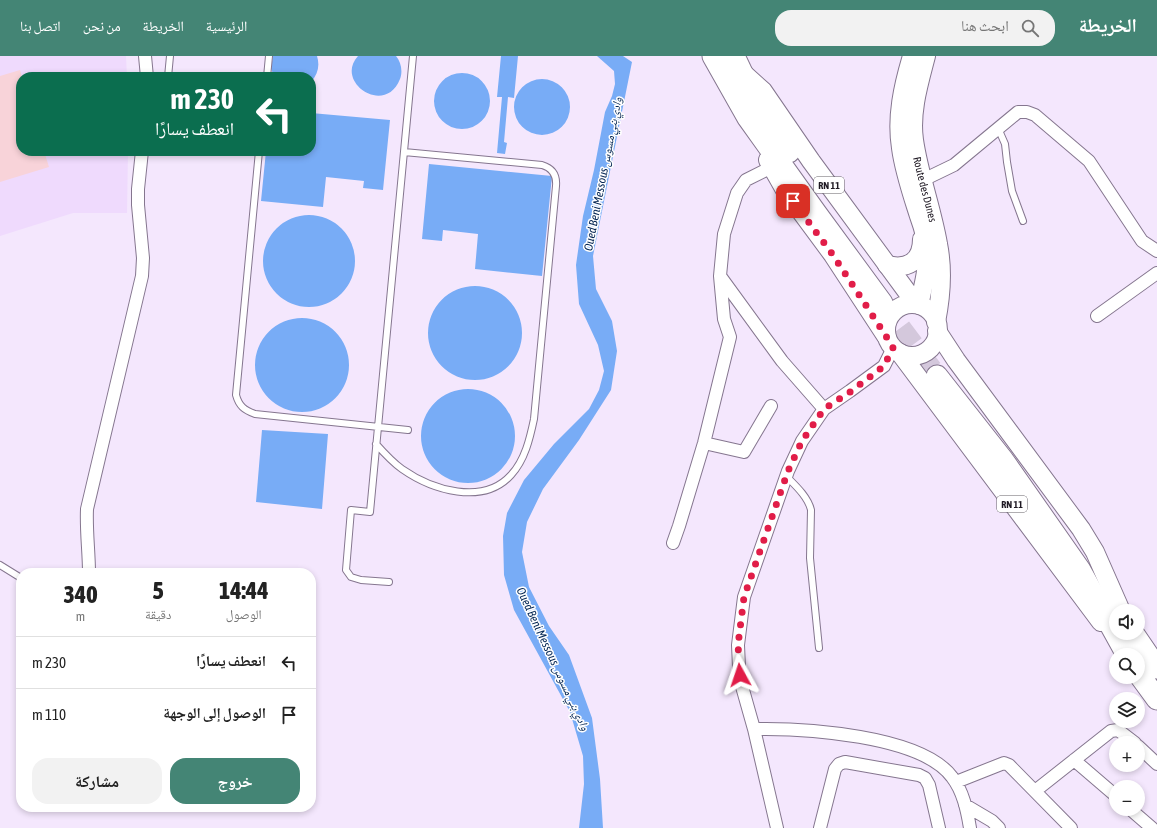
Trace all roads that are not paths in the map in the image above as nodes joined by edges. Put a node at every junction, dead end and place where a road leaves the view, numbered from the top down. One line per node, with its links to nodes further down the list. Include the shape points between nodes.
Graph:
1 (145, 56): 9 (street)
2 (170, 56): 10 (lane)
3 (269, 56): 11 (lane)
4 (413, 56): 14 (lane)
5 (713, 56): 12 (highway, RN 11)
6 (912, 56): 20 (main road, Route des Dunes, via 900,103 899,129 906,171)
7 (926, 56): 18 (main road, Route des Dunes, via 914,114 914,139)
8 (737, 63): 12 (highway, RN 11, via 752,94 888,300 816,213); 22 (main road, RN 11, via 763,91)
9 (147, 72)
10 (168, 72)
11 (267, 72)
12 (748, 118): 17 (main road, RN 11, via 754,137)
13 (998, 128): 18 (street, via 954,165); 19 (lane, via 1005,144 1012,191); 21 (street, via 1018,112 1035,115 1089,161 1142,241)
14 (404, 152): 31 (lane); 34 (lane, via 542,165 556,176 534,419 517,468 504,482 488,490 470,493 439,487 413,476 392,462)
15 (141, 156): 38 (street, via 138,205 142,240 142,276 87,509)
16 (259, 156): 31 (lane, via 236,396 238,404 255,414)
17 (772, 167): 24 (street, via 746,180 736,193 724,234); 28 (main road, RN 11)
18 (923, 180): 27 (main road, Route des Dunes, via 938,245 940,290)
19 (1023, 221)
20 (922, 226): 22 (main road, via 921,248 915,260 903,266); 25 (main road, Route des Dunes, via 928,260)
21 (1157, 251)
22 (887, 264): 25 (main road, RN 11)
23 (1157, 274): 26 (street)
24 (720, 276): 30 (street, via 782,361); 33 (street, via 724,319 730,337)
25 (917, 305): 27 (main road, via 933,315); 28 (main road, via 907,304 899,307 888,319 886,327)
26 (1097, 316)
27 (937, 327): 28 (main road, via 936,339 925,352 909,356); 42 (main road, via 956,360 1081,529 1095,552)
28 (893, 346): 30 (street, via 884,366); 46 (main road, RN 11)
29 (771, 406): 33 (street, via 744,452)
30 (824, 409): 35 (street, via 802,441)
31 (378, 427): 32 (lane); 34 (lane)
32 (408, 430)
33 (704, 443): 36 (street)
34 (376, 444): 40 (lane, via 370,512 351,510 346,570 351,577 360,580)
35 (786, 476): 45 (lane, via 810,504 810,558); 50 (street, via 744,597 741,618 739,667)
36 (673, 543)
37 (0, 564): 39 (lane)
38 (89, 568)
39 (16, 575)
40 (389, 582)
41 (1113, 604): 43 (highway, RN 11, via 1088,565 941,372 1080,570)
42 (1118, 604)
43 (1109, 624)
44 (1138, 640): 47 (highway)
45 (819, 648)
46 (1121, 648)
47 (1157, 668)
48 (1145, 683): 49 (highway)
49 (1157, 699)
50 (754, 729): 55 (street, via 781,728 822,732 897,745 941,765); 60 (street)
51 (1126, 736): 53 (street, via 1118,730 1111,731)
52 (1145, 753): 54 (street)
53 (1074, 760): 56 (street); 57 (street)
54 (1157, 764)
55 (956, 782): 57 (street, via 1004,763); 58 (street)
56 (1109, 790)
57 (1035, 791): 65 (street)
58 (965, 805): 63 (street); 64 (street)
59 (1138, 816): 66 (street)
60 (777, 828)
61 (820, 828): 62 (street, via 835,769 845,762 925,778)
62 (939, 828)
63 (970, 828)
64 (999, 828)
65 (1071, 828)
66 (1152, 828)

